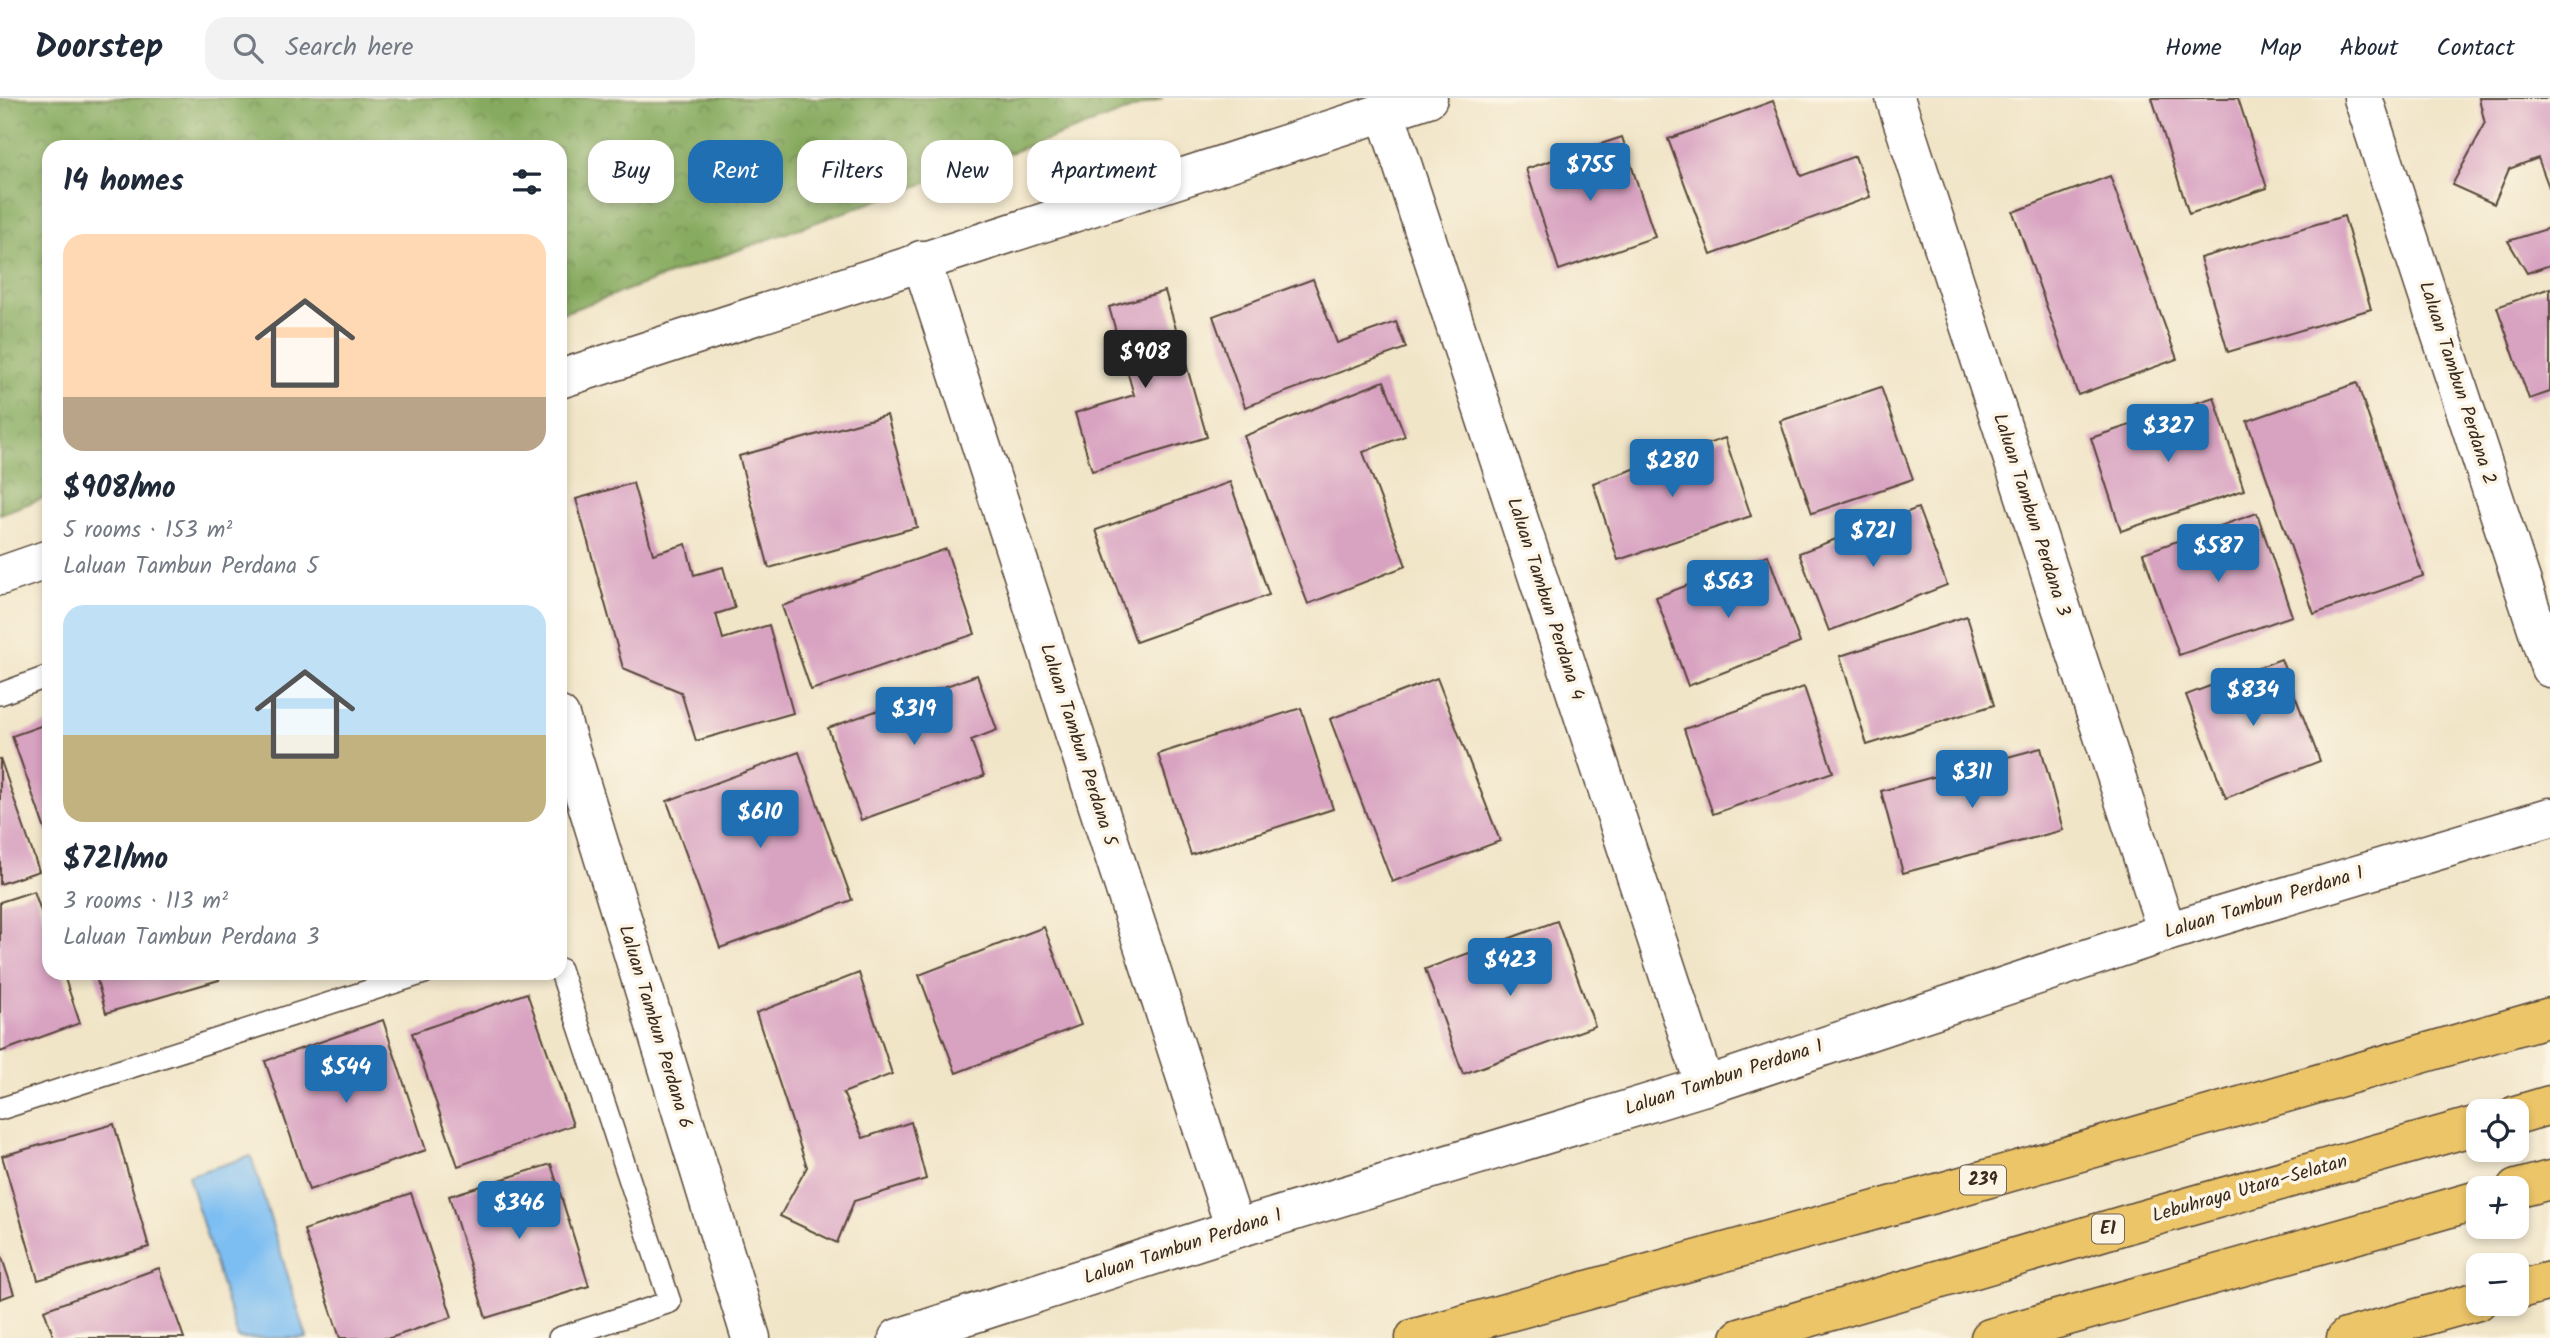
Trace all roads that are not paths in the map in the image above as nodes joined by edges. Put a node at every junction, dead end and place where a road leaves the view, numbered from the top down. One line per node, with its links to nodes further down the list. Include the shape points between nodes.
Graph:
1 (1428, 98): 4 (street)
2 (1895, 98): 14 (street, Laluan Tambun Perdana 3)
3 (2363, 98): 9 (street, Laluan Tambun Perdana 2)
4 (1385, 112): 5 (street); 18 (street, Laluan Tambun Perdana 4)
5 (921, 260): 6 (street); 26 (street, Laluan Tambun Perdana 5)
6 (567, 377)
7 (42, 561): 8 (street)
8 (0, 576)
9 (2550, 668)
10 (42, 679): 11 (lane)
11 (0, 694)
12 (567, 739): 31 (street, Laluan Tambun Perdana 6)
13 (2550, 817): 14 (street, Laluan Tambun Perdana 1)
14 (2167, 932): 18 (street, Laluan Tambun Perdana 1)
15 (402, 980): 20 (lane)
16 (564, 980): 30 (lane, via 670,1301)
17 (2550, 1017): 33 (main road, 239)
18 (1705, 1086): 26 (street, Laluan Tambun Perdana 1)
19 (2550, 1105): 21 (main road)
20 (0, 1109)
21 (2529, 1111)
22 (2466, 1128): 34 (main road, Lebuhraya Utara–Selatan / E1)
23 (2550, 1180): 24 (main road)
24 (2529, 1186)
25 (2466, 1203): 35 (main road)
26 (1234, 1229): 32 (street, Laluan Tambun Perdana 1)
27 (2550, 1281): 28 (main road)
28 (2529, 1287)
29 (2466, 1304): 36 (main road)
30 (559, 1338)
31 (751, 1338)
32 (898, 1338)
33 (1415, 1338)
34 (1740, 1338)
35 (1990, 1338)
36 (2346, 1338)

